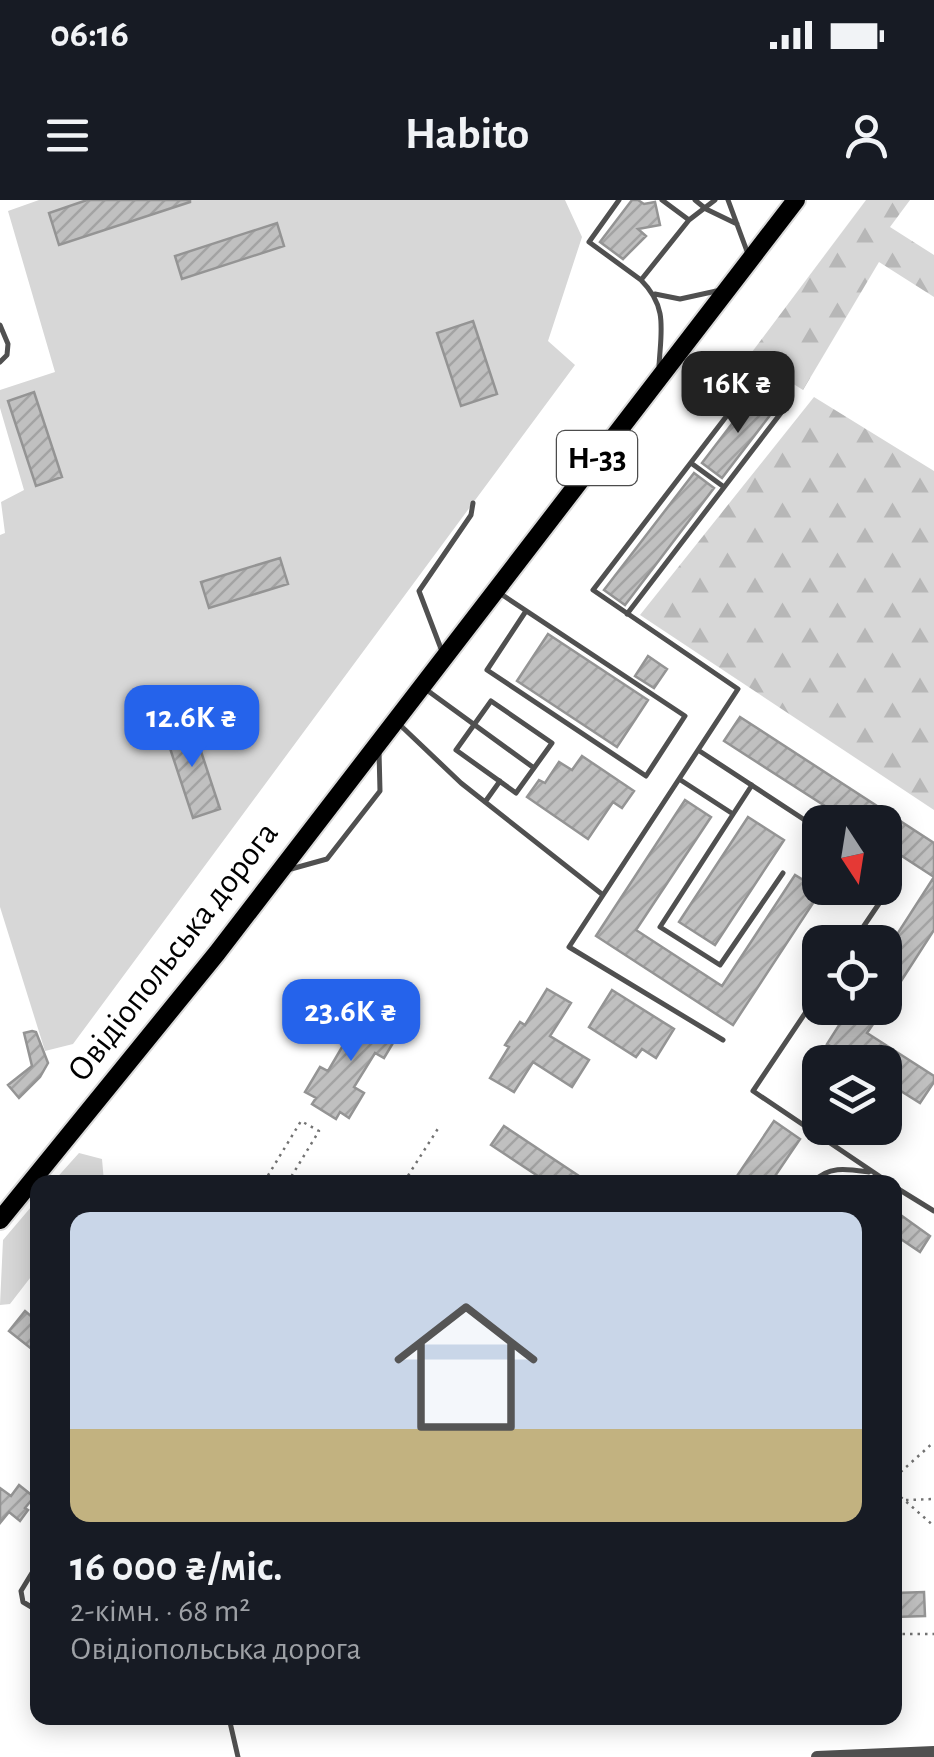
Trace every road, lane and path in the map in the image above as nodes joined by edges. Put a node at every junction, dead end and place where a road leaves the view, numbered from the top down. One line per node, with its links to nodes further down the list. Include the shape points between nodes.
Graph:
1 (618, 200): 11 (lane, via 589,242)
2 (662, 200): 8 (lane)
3 (695, 200): 7 (lane)
4 (715, 200): 7 (lane)
5 (728, 200): 9 (lane)
6 (796, 200): 10 (main road, Овідіопольська дорога / Н-33)
7 (706, 209): 8 (lane); 9 (lane)
8 (689, 220): 11 (lane)
9 (737, 224): 10 (lane)
10 (750, 259): 12 (main road, Овідіопольська дорога / Н-33)
11 (641, 280): 13 (lane)
12 (728, 288): 13 (lane, via 680,298); 16 (main road, Овідіопольська дорога / Н-33)
13 (655, 294): 16 (lane, via 662,318)
14 (0, 325): 15 (lane, via 8,344)
15 (0, 362)
16 (659, 378): 20 (main road, Овідіопольська дорога / Н-33)
17 (690, 463): 18 (lane); 18 (lane, via 752,383 784,408); 22 (lane, via 593,590)
18 (724, 487): 22 (lane)
19 (473, 503): 23 (lane, via 418,592)
20 (496, 590): 21 (lane); 23 (main road, Овідіопольська дорога / Н-33)
21 (526, 610): 21 (lane, via 685,716 646,776 487,670)
22 (628, 614): 28 (lane, via 738,689)
23 (444, 657): 24 (main road, Овідіопольська дорога / Н-33)
24 (422, 686): 25 (main road, Овідіопольська дорога / Н-33); 26 (lane)
25 (395, 720): 27 (main road, Овідіопольська дорога / Н-33); 33 (lane)
26 (474, 725): 29 (lane); 29 (lane, via 491,701 552,743); 31 (lane, via 456,750)
27 (378, 742): 36 (main road, Овідіопольська дорога / Н-33); 36 (lane, via 380,791 327,858)
28 (698, 750): 30 (lane); 32 (lane)
29 (534, 768): 31 (lane, via 516,793)
30 (679, 780): 34 (lane); 38 (lane)
31 (500, 781): 33 (lane)
32 (752, 785): 34 (lane); 35 (lane)
33 (485, 802): 38 (lane)
34 (733, 814): 37 (lane, via 660,927 720,965)
35 (802, 818)
36 (278, 872): 43 (main road, Овідіопольська дорога / Н-33)
37 (783, 873)
38 (603, 895): 40 (lane, via 569,947)
39 (802, 1019): 42 (lane, via 753,1091)
40 (723, 1040)
41 (439, 1127): 46 (path)
42 (872, 1173): 47 (lane, via 845,1168); 48 (lane)
43 (35, 1175)
44 (268, 1175): 45 (path, via 301,1120 318,1131)
45 (292, 1175)
46 (408, 1175)
47 (821, 1175)
48 (876, 1175)
49 (30, 1181): 52 (main road, Овідіопольська дорога / Н-33)
50 (902, 1191): 51 (lane)
51 (934, 1211)
52 (2, 1215)
53 (934, 1442): 54 (path)
54 (902, 1471)
55 (902, 1498): 57 (path)
56 (934, 1499): 57 (path)
57 (905, 1500): 58 (path)
58 (934, 1526)
59 (30, 1576): 60 (lane, via 21,1591)
60 (30, 1606)
61 (902, 1634): 62 (path)
62 (934, 1634)
63 (231, 1725): 65 (lane)
64 (934, 1752): 66 (street)
65 (238, 1757)
66 (817, 1757)

